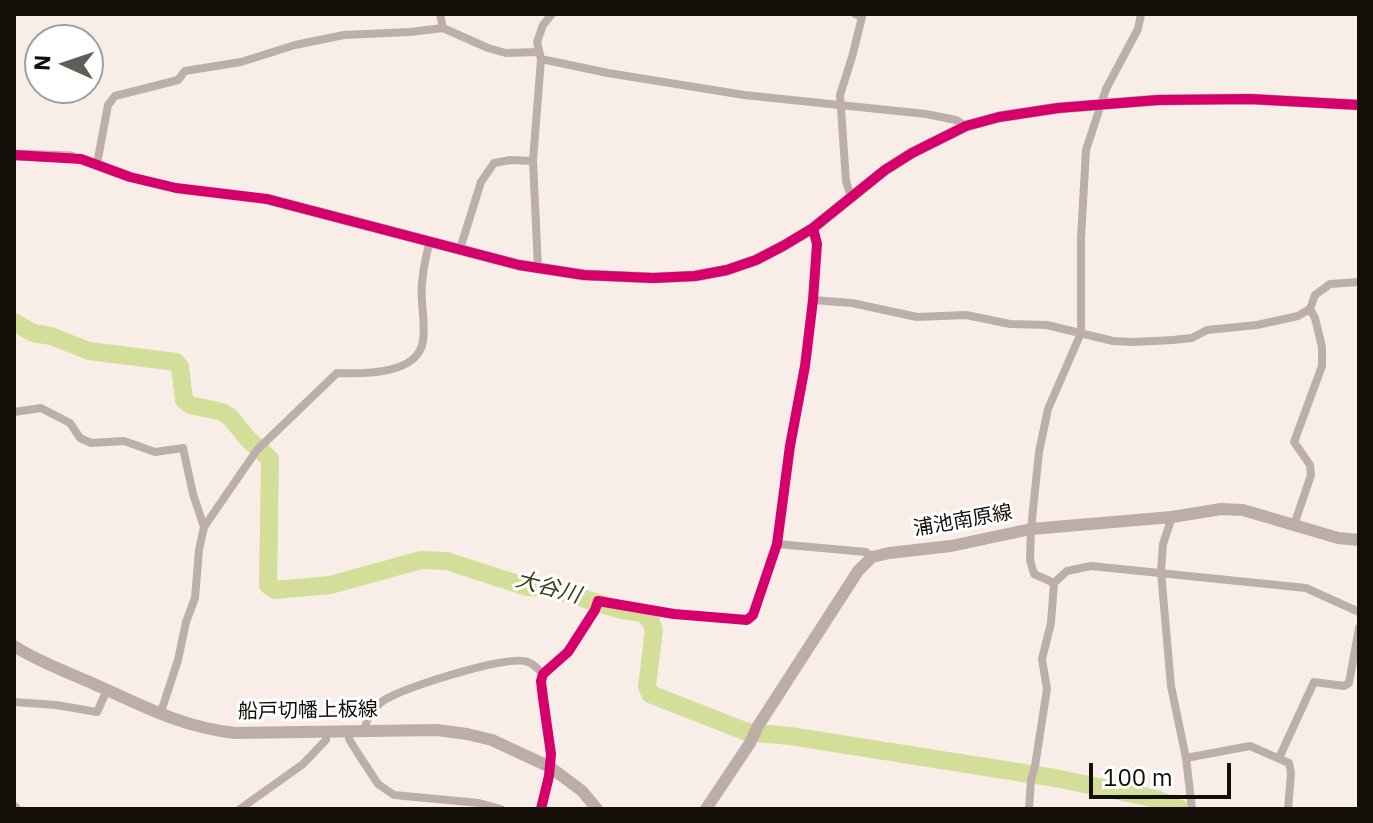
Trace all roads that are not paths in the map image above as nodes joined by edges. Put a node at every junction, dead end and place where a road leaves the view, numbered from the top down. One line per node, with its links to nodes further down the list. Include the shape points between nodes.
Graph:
1 (440, 14): 5 (street)
2 (552, 14): 6 (street, via 537,42)
3 (855, 14): 7 (street, via 862,17)
4 (1141, 14): 8 (street)
5 (443, 28): 6 (street, via 488,48); 14 (street, via 344,35 295,45 241,62 185,71 178,80 115,96 108,105)
6 (540, 55): 7 (street, via 608,73); 13 (street)
7 (840, 104): 10 (street, via 926,114); 15 (street)
8 (1100, 104): 9 (street, via 1213,98); 10 (street); 24 (street, via 1086,150)
9 (1359, 105)
10 (966, 126): 15 (street, via 912,153)
11 (14, 155): 12 (street)
12 (71, 157): 14 (street)
13 (533, 161): 19 (street, via 494,163 481,182); 20 (street)
14 (97, 164): 16 (street, via 176,188)
15 (851, 197): 17 (street)
16 (267, 199): 18 (street)
17 (813, 228): 20 (street, via 756,260 695,276 584,275); 22 (street)
18 (430, 241): 19 (street); 28 (street, via 422,285 423,343 416,356 378,372 337,373 258,449)
19 (460, 249): 20 (street)
20 (538, 268)
21 (1359, 282): 23 (street, via 1330,284 1315,295)
22 (813, 300): 24 (street, via 917,317 966,315); 31 (street)
23 (1310, 309): 24 (street, via 1298,316 1173,340 1113,341); 27 (street, via 1322,366 1294,442 1311,475)
24 (1081, 333): 29 (street, via 1048,409)
25 (14, 412): 28 (street, via 41,408 70,423 91,443 124,441 155,452 183,448)
26 (1172, 517): 27 (main road, 浦池南原線, via 1243,510); 29 (main road, 浦池南原線); 33 (street)
27 (1294, 525): 30 (main road, 浦池南原線)
28 (204, 527): 41 (street, via 195,598)
29 (1031, 529): 32 (main road, 浦池南原線); 34 (street, via 1034,574)
30 (1359, 540)
31 (777, 544): 32 (street, via 866,552); 38 (street, via 747,620 598,601 568,652)
32 (872, 557): 53 (main road)
33 (1161, 572): 34 (street, via 1091,566 1067,571); 35 (street, via 1306,588); 45 (street, via 1171,686)
34 (1054, 583): 54 (street, via 1042,659 1047,689)
35 (1359, 612)
36 (1359, 628): 46 (street, via 1349,683 1314,682)
37 (14, 646): 39 (main road, 船戸切幡上板線)
38 (543, 674): 42 (street, via 528,661 510,660 456,673 388,697 376,707); 47 (street)
39 (107, 690): 40 (street, via 97,712); 41 (main road, 船戸切幡上板線)
40 (14, 702)
41 (160, 715): 43 (main road, 船戸切幡上板線, via 235,733)
42 (365, 731): 44 (main road, 船戸切幡上板線); 47 (main road, 船戸切幡上板線, via 467,734)
43 (326, 732): 44 (main road, 船戸切幡上板線); 49 (street, via 326,740 303,764)
44 (348, 732): 50 (street, via 386,791)
45 (1186, 758): 46 (street, via 1250,746); 48 (street)
46 (1279, 758): 55 (street, via 1289,763 1291,773)
47 (550, 767): 51 (street); 52 (main road, 船戸切幡上板線)
48 (1191, 807)
49 (241, 809)
50 (501, 809)
51 (541, 809)
52 (597, 809)
53 (706, 809)
54 (1029, 809)
55 (1288, 809)

